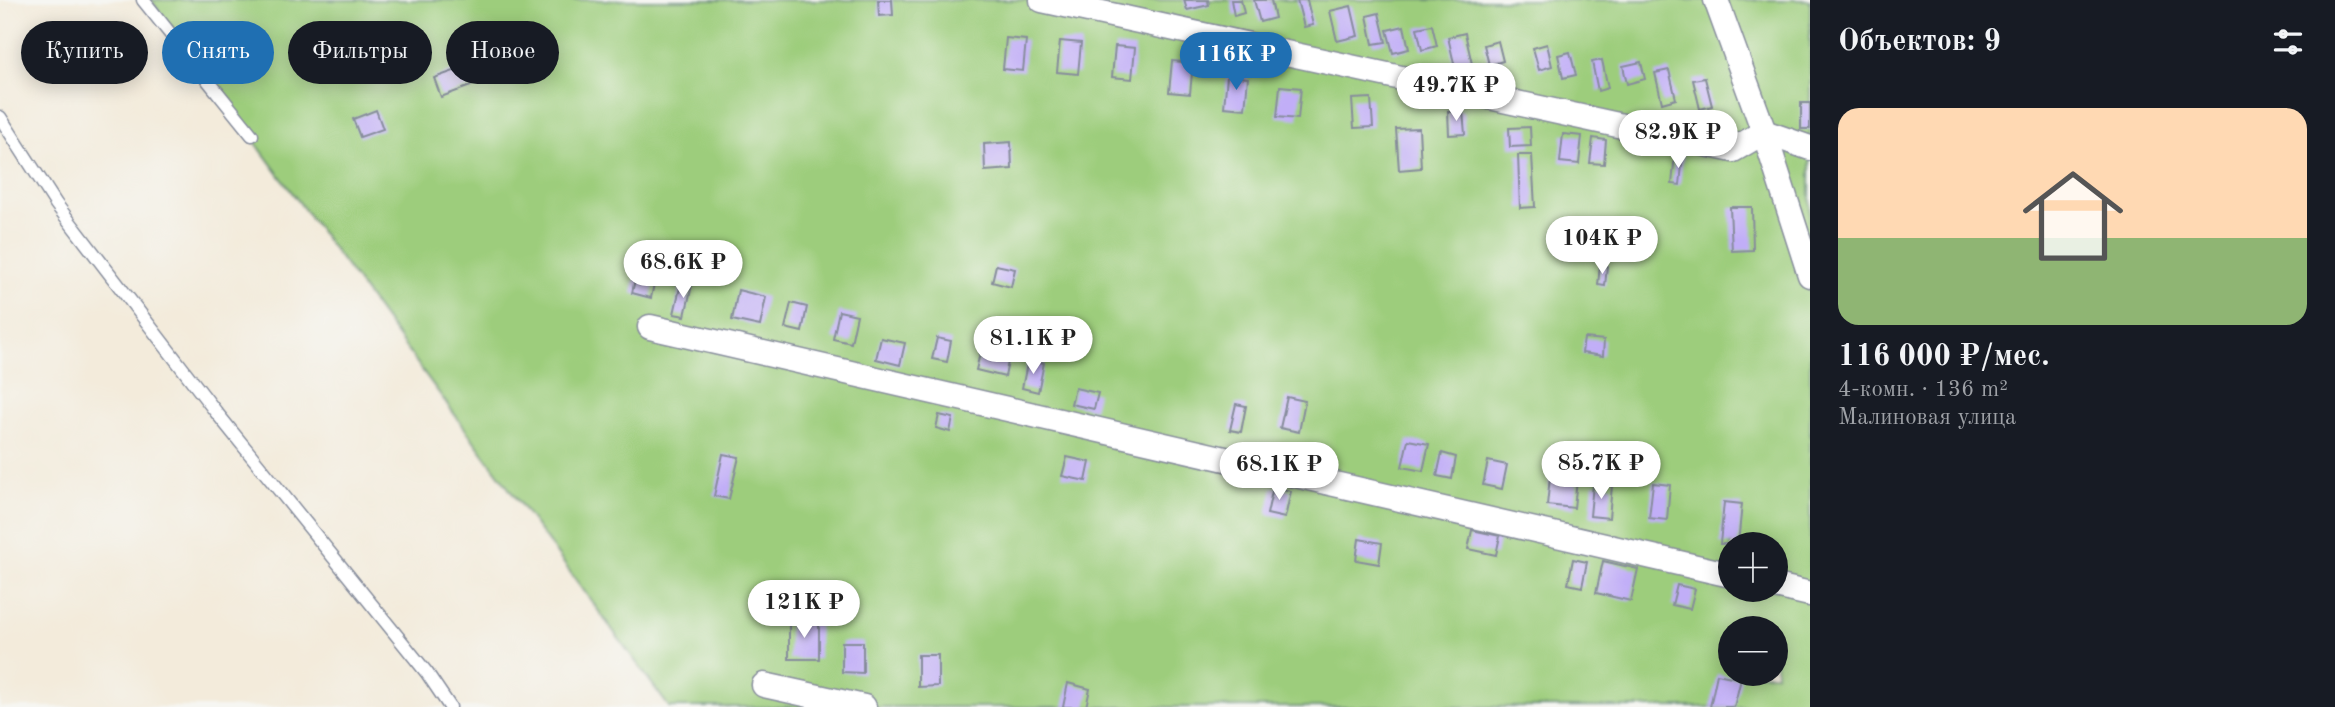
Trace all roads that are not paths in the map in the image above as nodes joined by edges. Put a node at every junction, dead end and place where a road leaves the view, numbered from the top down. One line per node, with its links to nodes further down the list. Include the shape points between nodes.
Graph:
1 (144, 0): 6 (lane)
2 (1042, 0): 5 (street, via 1733,150)
3 (1716, 0): 5 (street)
4 (0, 117): 14 (lane, via 64,215)
5 (1764, 132): 7 (street); 8 (street)
6 (252, 135)
7 (1810, 148)
8 (1810, 275)
9 (650, 327): 10 (street)
10 (1718, 572)
11 (1788, 589): 12 (street)
12 (1810, 594)
13 (764, 685): 15 (street)
14 (450, 707)
15 (864, 707)

